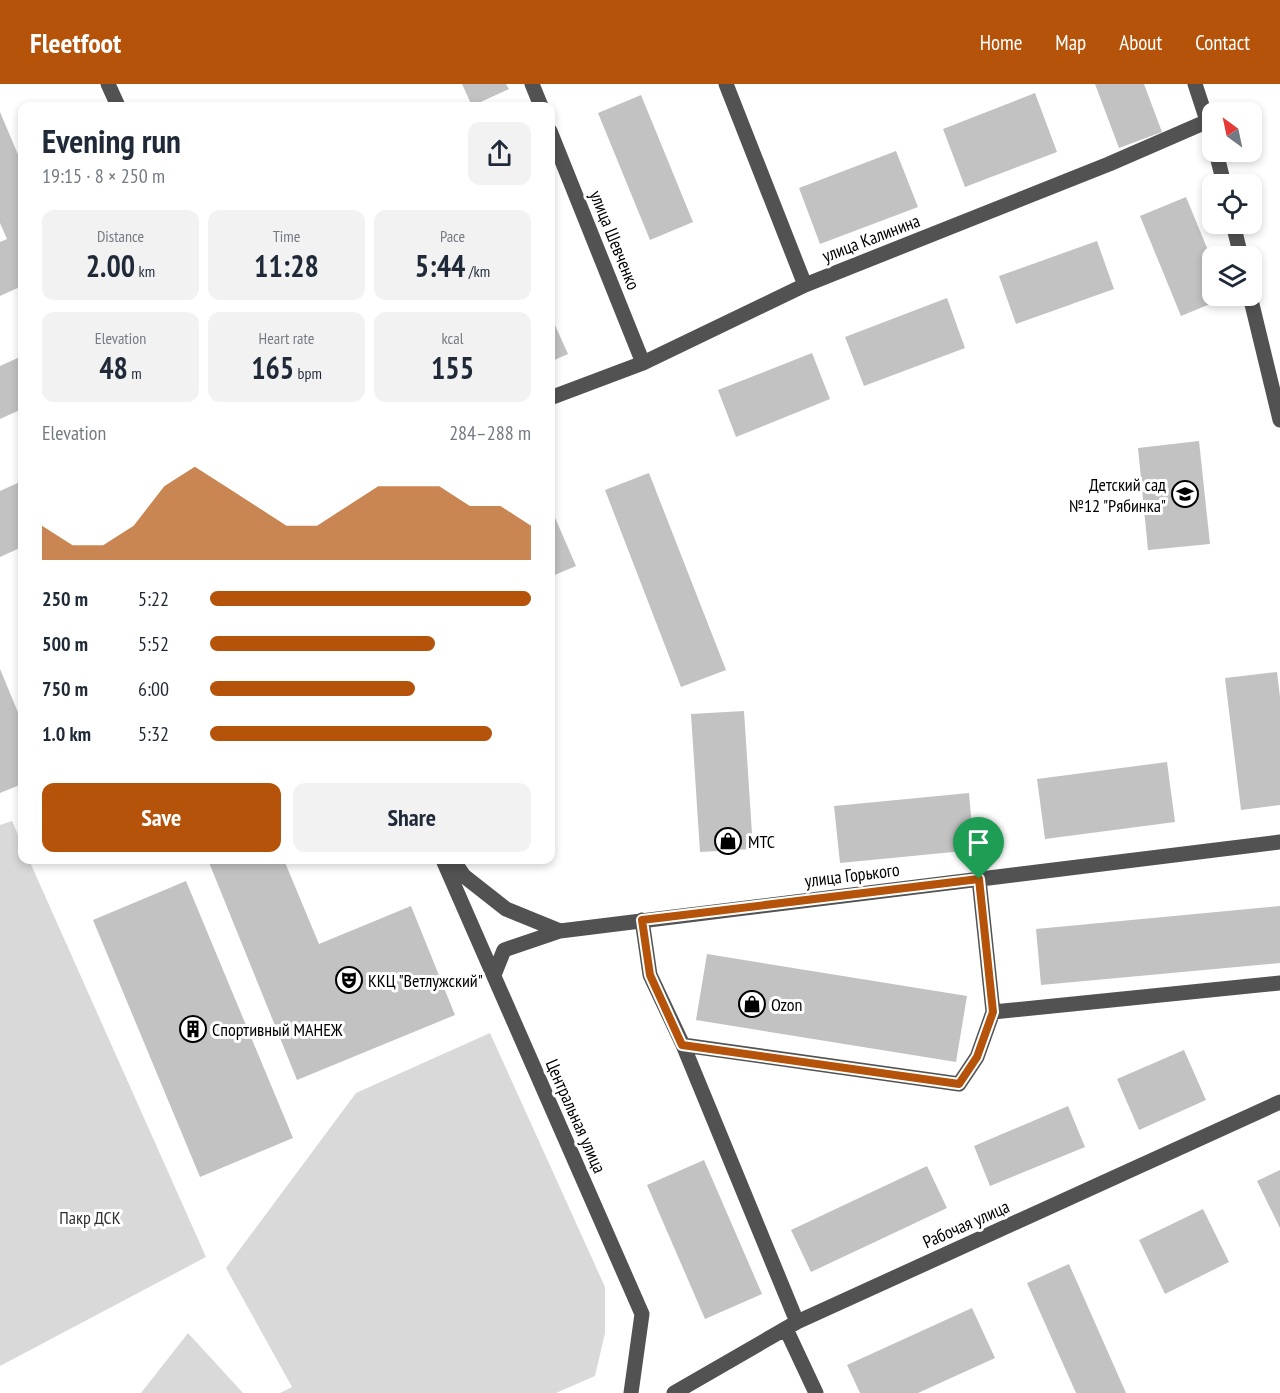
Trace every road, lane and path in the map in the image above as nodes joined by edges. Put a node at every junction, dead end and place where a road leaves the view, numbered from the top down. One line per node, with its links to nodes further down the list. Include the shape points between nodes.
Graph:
1 (108, 84): 5 (street)
2 (532, 84): 6 (street)
3 (726, 84): 10 (street)
4 (1195, 84): 7 (street)
5 (116, 102)
6 (539, 102)
7 (1202, 104)
8 (1202, 124): 10 (street, улица Калинина, via 1109,165)
9 (555, 143): 12 (street, улица Шевченко)
10 (805, 285): 12 (street, улица Калинина)
11 (1252, 306): 14 (street)
12 (643, 363): 13 (street, улица Калинина)
13 (555, 396)
14 (1280, 420)
15 (1280, 842): 18 (street, улица Горького)
16 (445, 864): 21 (street, Центральная улица)
17 (456, 864): 20 (street, улица Горького, via 464,876 506,909)
18 (979, 879): 19 (street, улица Горького); 23 (street)
19 (642, 920): 20 (street, улица Горького); 24 (street, via 650,975)
20 (561, 931): 21 (street, via 504,950)
21 (494, 975): 27 (street, Центральная улица, via 642,1314)
22 (1280, 983): 23 (street)
23 (993, 1012): 24 (street, via 977,1057 959,1084)
24 (682, 1045): 26 (street)
25 (1280, 1102): 26 (street, Рабочая улица)
26 (791, 1325): 28 (street, Рабочая улица); 29 (street)
27 (631, 1393)
28 (674, 1393)
29 (816, 1393)

